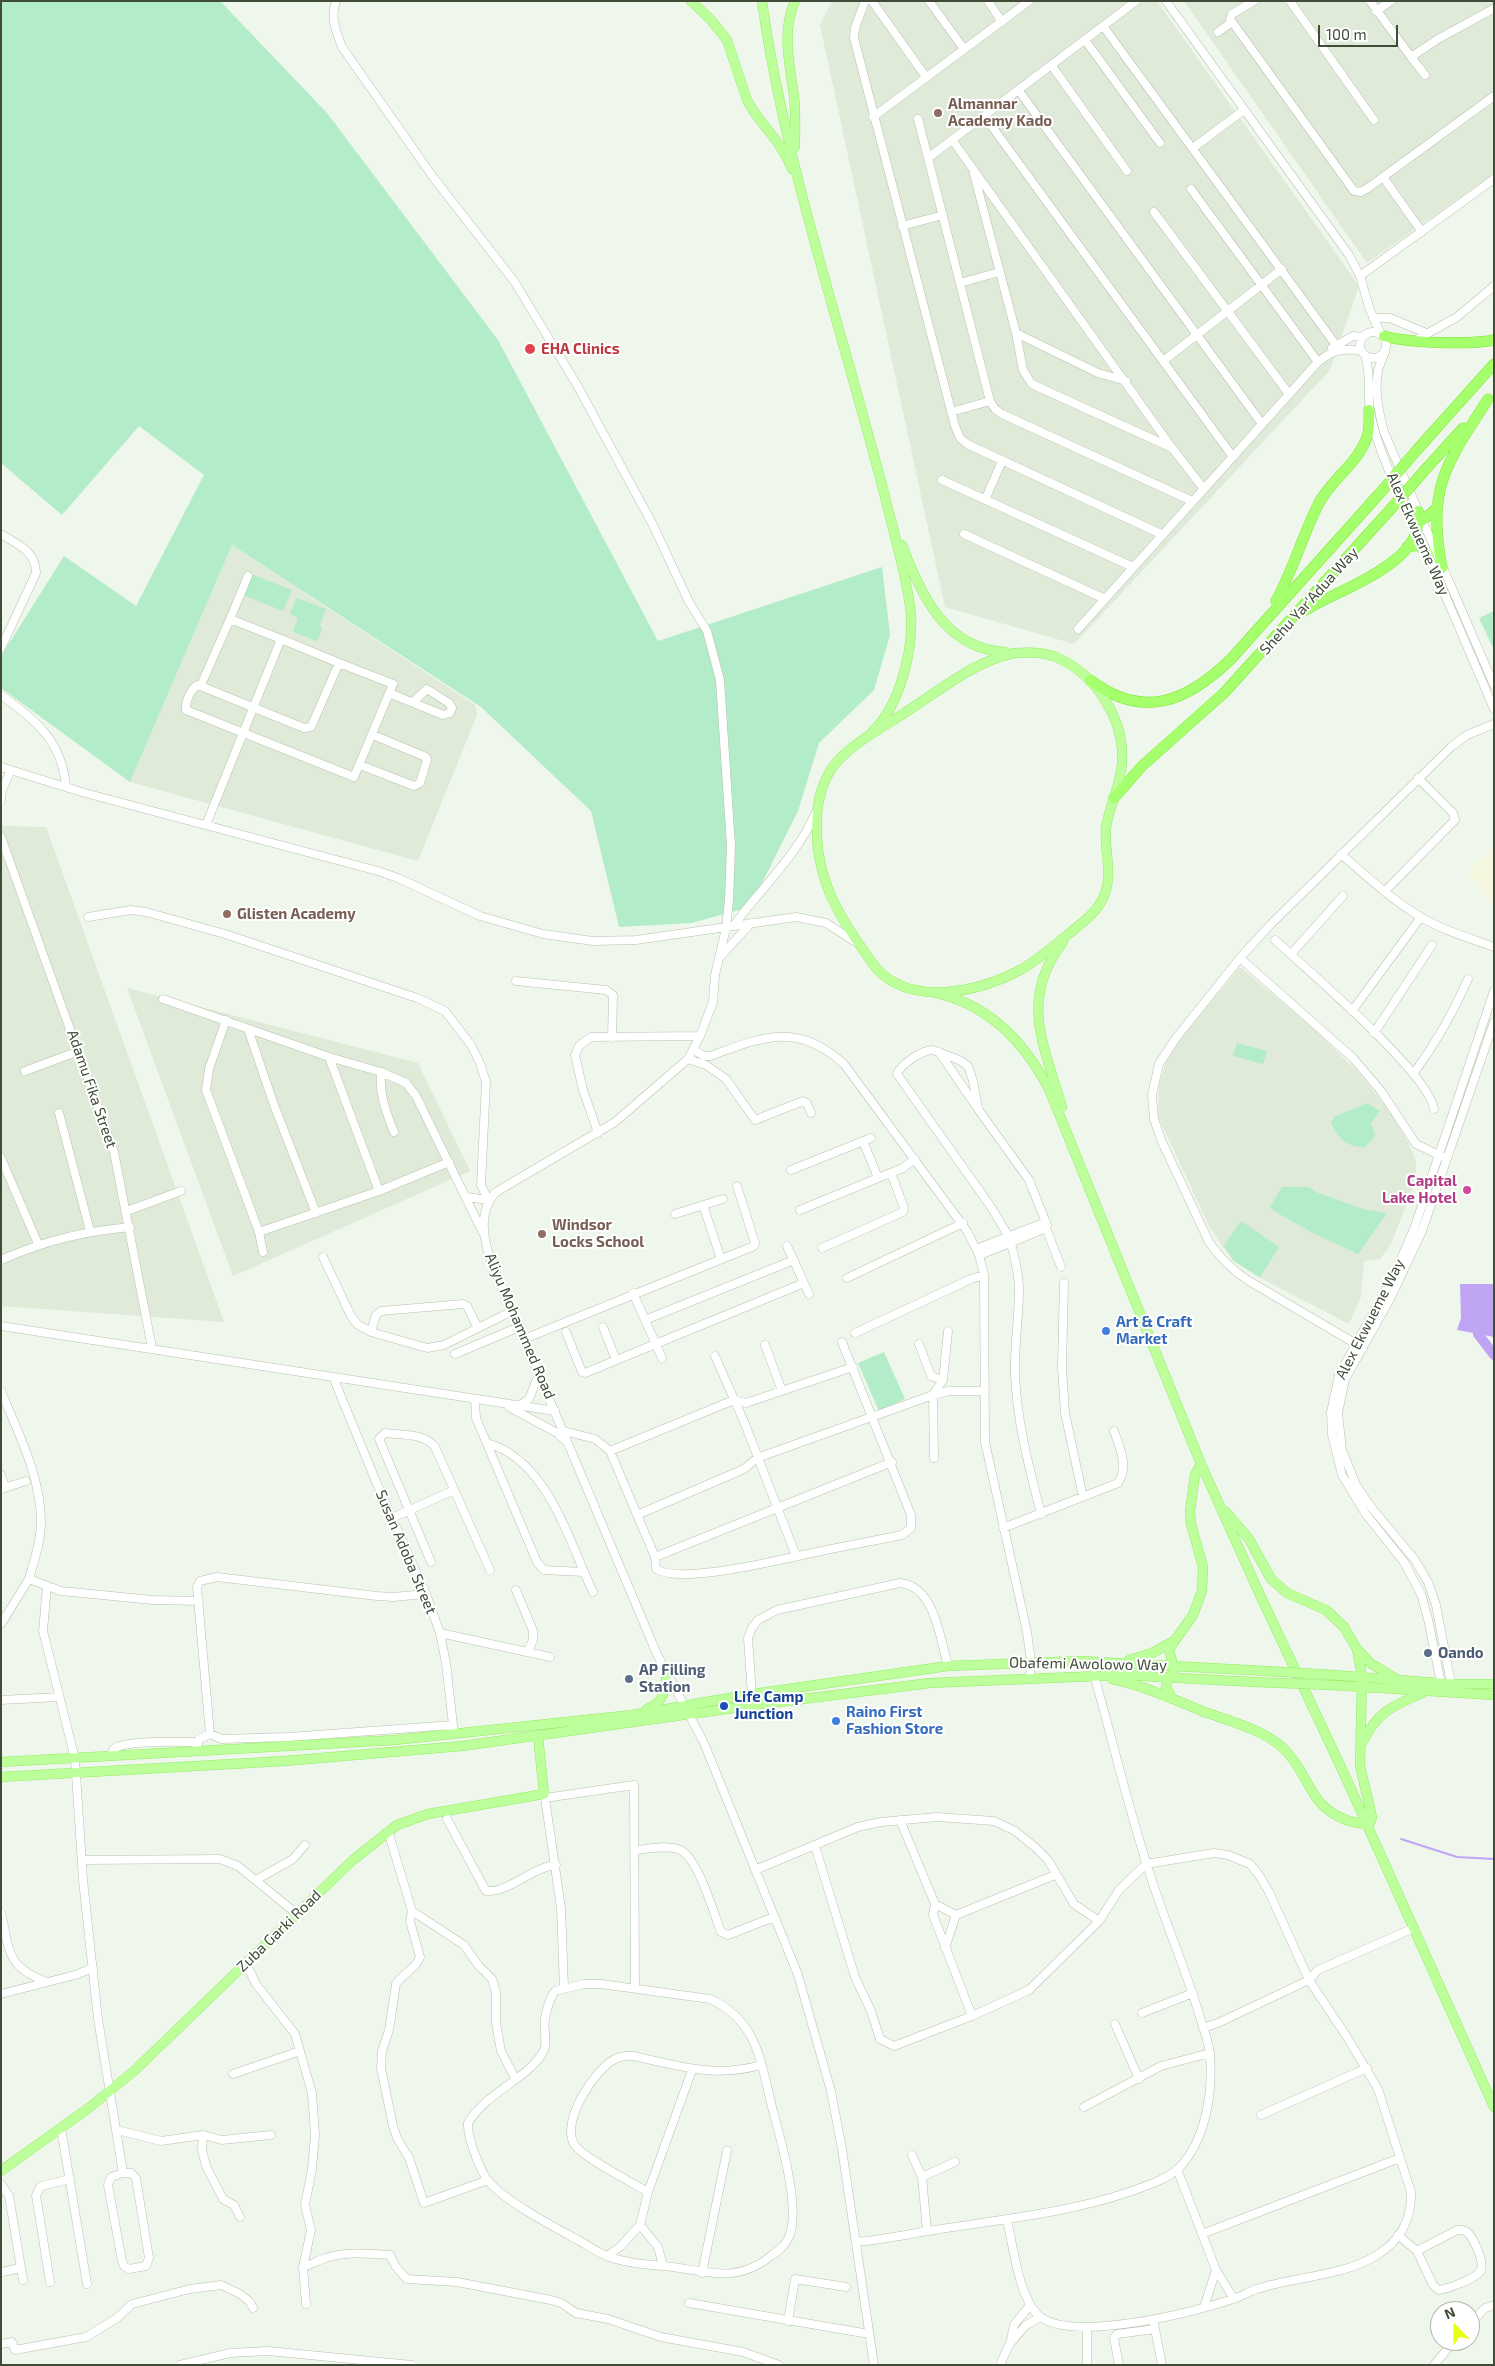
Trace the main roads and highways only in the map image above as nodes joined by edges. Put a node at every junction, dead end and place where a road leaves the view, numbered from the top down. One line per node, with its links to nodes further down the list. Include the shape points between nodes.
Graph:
1 (691, 1): 5 (main road, via 727,40 747,100 784,150)
2 (762, 1): 4 (main road, via 766,33)
3 (795, 1): 4 (main road, via 789,18 787,46 794,100)
4 (796, 165): 5 (main road)
5 (807, 209): 12 (main road)
6 (1383, 335): 7 (highway, via 1414,341)
7 (1494, 340)
8 (1494, 364): 16 (highway, Shehu Yar'Adua Way, bridge)
9 (1491, 396): 11 (highway, via 1445,468); 17 (highway, Shehu Yar'Adua Way, bridge)
10 (1369, 410): 16 (highway, via 1368,434 1362,448 1319,503 1289,576)
11 (1437, 508): 13 (highway, via 1431,516 1417,519); 15 (highway)
12 (889, 512): 18 (main road, via 917,584 944,624 961,639 977,647); 20 (main road, via 907,588 910,641 906,666 892,702 876,729)
13 (1407, 548): 14 (highway, via 1418,544); 17 (highway, via 1380,571 1313,606)
14 (1428, 554)
15 (1442, 568)
16 (1264, 620): 19 (highway, Shehu Yar'Adua Way, via 1217,673 1197,688 1177,697 1137,702 1113,695)
17 (1290, 622): 21 (highway, Shehu Yar'Adua Way, via 1224,693 1142,766)
18 (1015, 653): 19 (main road, via 1042,653 1054,657 1067,662); 20 (main road, via 990,659 969,670)
19 (1090, 680): 21 (main road, via 1113,715 1121,739 1122,772)
20 (862, 742): 23 (main road, via 831,770 823,786 817,810 818,854 826,886 876,968 891,982)
21 (1114, 798): 22 (main road, via 1106,832 1109,871 1106,892 1097,908)
22 (1070, 932): 23 (main road, via 1035,961 1005,978 971,988); 24 (main road, via 1047,968 1037,1015 1040,1038)
23 (933, 992): 24 (main road, via 978,1008 1005,1027 1038,1069)
24 (1070, 1139): 25 (main road)
25 (1202, 1464): 26 (main road); 27 (main road, via 1195,1475 1190,1511 1203,1566 1202,1591 1193,1615)
26 (1222, 1508): 28 (main road, via 1249,1538 1271,1579 1287,1593 1331,1614 1344,1627); 46 (main road)
27 (1172, 1642): 29 (main road); 30 (main road, via 1169,1649)
28 (1357, 1649): 33 (main road); 34 (main road, via 1378,1669)
29 (1124, 1662): 30 (main road, Obafemi Awolowo Way); 41 (main road, Obafemi Awolowo Way, via 948,1666)
30 (1174, 1673): 32 (main road, Obafemi Awolowo Way); 33 (main road, Obafemi Awolowo Way, bridge, via 1191,1666); 36 (main road, Obafemi Awolowo Way, bridge, via 1254,1682); 40 (main road, via 1166,1686)
31 (666, 1674): 41 (main road, via 664,1697 651,1708)
32 (1094, 1676): 40 (main road, via 1121,1681); 42 (main road, Obafemi Awolowo Way, via 930,1683)
33 (1362, 1678): 34 (main road, Obafemi Awolowo Way); 36 (main road)
34 (1398, 1680): 37 (main road, Obafemi Awolowo Way)
35 (1494, 1684): 37 (main road, Obafemi Awolowo Way, via 1451,1684)
36 (1362, 1688): 38 (main road, Obafemi Awolowo Way); 43 (main road)
37 (1442, 1688): 38 (main road, Obafemi Awolowo Way); 39 (main road, Obafemi Awolowo Way, via 1453,1693)
38 (1425, 1692): 43 (main road, via 1385,1710 1369,1728)
39 (1494, 1695)
40 (1172, 1699): 46 (main road, via 1270,1738 1298,1765 1313,1795 1326,1810 1356,1823)
41 (632, 1715): 44 (main road, via 453,1729 395,1740 197,1746 75,1759)
42 (538, 1736): 45 (main road, via 454,1747); 48 (main road, Zuba Garki Road, via 545,1796 428,1814 388,1831 353,1860 154,2053 111,2090)
43 (1360, 1747): 46 (main road, via 1361,1776 1372,1817)
44 (1, 1762)
45 (1, 1777)
46 (1366, 1823): 47 (main road)
47 (1494, 2107)
48 (1, 2171)

